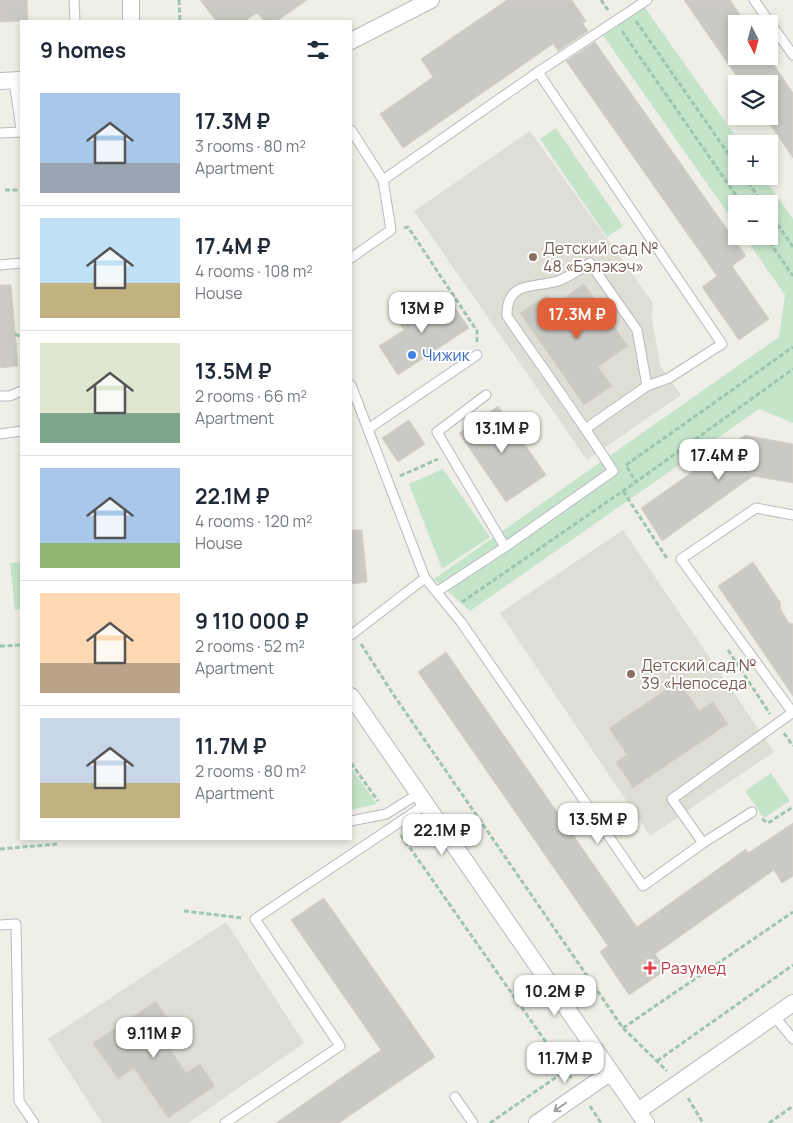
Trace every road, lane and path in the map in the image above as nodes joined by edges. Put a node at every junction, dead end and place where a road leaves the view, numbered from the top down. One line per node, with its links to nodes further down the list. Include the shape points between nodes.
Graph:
1 (74, 0): 9 (lane)
2 (131, 0): 10 (street)
3 (179, 0): 11 (path)
4 (431, 0): 13 (street)
5 (601, 0): 12 (path)
6 (647, 0): 8 (lane)
7 (754, 0): 14 (lane)
8 (630, 12): 12 (lane); 21 (path)
9 (75, 20)
10 (131, 20)
11 (180, 20)
12 (615, 22): 15 (lane); 25 (path)
13 (352, 40)
14 (793, 54)
15 (538, 72): 22 (lane); 37 (lane, via 722,344 669,378)
16 (12, 81): 17 (lane)
17 (20, 125)
18 (20, 130): 20 (lane)
19 (352, 132): 22 (lane)
20 (0, 133)
21 (728, 153)
22 (383, 180): 27 (lane)
23 (5, 190): 24 (path)
24 (20, 190)
25 (736, 195)
26 (778, 225): 29 (path)
27 (391, 230): 30 (lane); 35 (path, via 408,227 477,331)
28 (771, 245): 33 (path)
29 (793, 247)
30 (352, 257)
31 (20, 263): 32 (lane)
32 (0, 265)
33 (793, 276)
34 (793, 347): 47 (path)
35 (477, 355): 42 (lane)
36 (793, 369): 50 (path)
37 (647, 386): 43 (lane); 43 (lane, via 637,330 590,263 559,281 528,284 512,295 507,304 507,316)
38 (352, 388): 42 (lane)
39 (20, 391): 41 (lane, via 10,396)
40 (486, 395): 52 (lane, via 437,432)
41 (0, 396)
42 (368, 429): 49 (lane)
43 (585, 429): 48 (lane)
44 (20, 432): 45 (lane)
45 (0, 434)
46 (433, 462): 49 (path)
47 (626, 465): 48 (path); 50 (path)
48 (614, 471): 52 (lane)
49 (388, 481): 53 (lane)
50 (636, 482): 55 (path)
51 (793, 515): 60 (lane, via 756,508 681,559)
52 (505, 548): 54 (lane)
53 (425, 578): 54 (lane); 56 (lane)
54 (438, 591): 55 (lane)
55 (452, 609): 68 (lane, via 643,886)
56 (353, 634): 78 (path)
57 (20, 645): 58 (path)
58 (0, 646)
59 (352, 697): 62 (street)
60 (792, 713): 68 (lane, via 672,798)
61 (352, 764): 65 (path)
62 (422, 800): 65 (lane); 67 (lane); 82 (street)
63 (793, 807): 64 (path, via 768,823)
64 (752, 812): 68 (lane)
65 (386, 814): 66 (lane)
66 (352, 821)
67 (394, 826): 73 (lane); 81 (path)
68 (703, 843)
69 (57, 844): 70 (path)
70 (0, 849)
71 (184, 911): 73 (path)
72 (793, 912): 78 (path)
73 (255, 919): 89 (lane, via 340,1046)
74 (0, 925): 88 (lane, via 16,924 19,1101)
75 (793, 965): 80 (path)
76 (793, 1003): 77 (street)
77 (774, 1016): 79 (lane); 83 (street)
78 (623, 1028): 80 (path)
79 (793, 1038)
80 (657, 1061): 83 (path)
81 (565, 1071): 84 (path); 91 (path)
82 (611, 1072): 84 (street); 87 (street)
83 (680, 1084): 87 (street); 94 (path)
84 (581, 1093): 92 (street, one-way to 92); 93 (path)
85 (455, 1097): 90 (lane)
86 (793, 1106): 95 (path)
87 (642, 1117)
88 (34, 1123)
89 (225, 1123)
90 (474, 1123)
91 (490, 1123)
92 (537, 1123)
93 (601, 1123)
94 (702, 1123)
95 (769, 1123)

